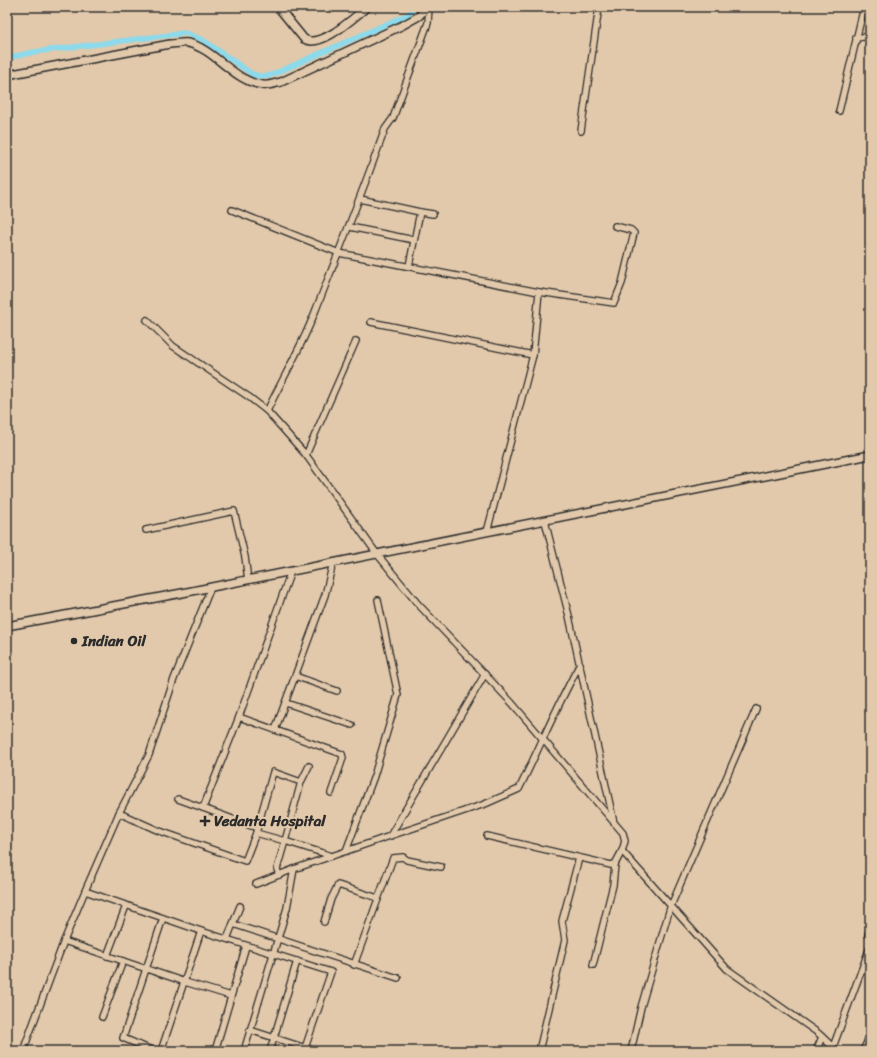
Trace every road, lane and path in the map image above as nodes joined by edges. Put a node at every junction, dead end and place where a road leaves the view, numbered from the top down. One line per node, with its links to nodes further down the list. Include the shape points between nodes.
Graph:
1 (367, 7): 5 (main road, via 328,36 309,42 304,40)
2 (428, 7): 8 (main road, via 420,16 403,25 281,82 264,85 237,74 188,43 170,44); 11 (street, via 428,24 393,118 385,129)
3 (599, 7): 10 (street)
4 (865, 7): 7 (street)
5 (279, 8)
6 (870, 36): 7 (street)
7 (856, 38): 9 (street)
8 (7, 75)
9 (839, 111)
10 (581, 131)
11 (360, 199): 13 (street); 16 (street)
12 (232, 210): 18 (street)
13 (420, 212): 14 (street); 17 (street)
14 (433, 214)
15 (615, 226): 20 (street, via 634,233 622,283 614,303)
16 (350, 227): 17 (street); 18 (street)
17 (414, 240): 19 (street)
18 (339, 253): 19 (street); 25 (street, via 315,313)
19 (409, 266): 20 (street)
20 (539, 292): 24 (street)
21 (147, 320): 25 (street, via 173,346)
22 (371, 322): 24 (street)
23 (356, 341): 26 (street)
24 (533, 355): 30 (street)
25 (267, 411): 26 (street)
26 (306, 455): 31 (street)
27 (870, 455): 28 (main road)
28 (545, 521): 30 (main road); 38 (street)
29 (146, 530): 34 (street, via 234,511)
30 (487, 532): 31 (main road)
31 (377, 554): 32 (main road); 39 (street, via 418,604)
32 (333, 563): 33 (main road); 40 (street, via 325,595)
33 (291, 571): 34 (main road); 44 (street)
34 (248, 580): 35 (main road)
35 (211, 587): 37 (main road); 53 (street, via 174,679 149,755)
36 (378, 600): 59 (street, via 398,695 374,776)
37 (7, 626)
38 (580, 664): 47 (street, via 557,706); 54 (street)
39 (485, 674): 47 (street); 56 (street)
40 (295, 676): 41 (street); 42 (street)
41 (337, 691)
42 (286, 703): 45 (street); 46 (street)
43 (756, 709): 72 (street)
44 (239, 716): 46 (street); 52 (street)
45 (352, 725)
46 (275, 730): 50 (street, via 342,754 343,758)
47 (543, 740): 54 (street); 56 (street, via 519,789 485,804)
48 (309, 766): 49 (street)
49 (301, 782): 55 (street, via 273,772); 58 (street)
50 (331, 793)
51 (178, 799): 52 (street)
52 (203, 808): 55 (street)
53 (119, 813): 55 (street, via 157,830 245,861); 68 (street)
54 (614, 823): 60 (street, via 623,833 625,841)
55 (256, 830): 58 (street)
56 (390, 836): 59 (street)
57 (487, 836): 62 (street)
58 (285, 841): 61 (street); 66 (street, via 277,869)
59 (346, 851): 61 (street)
60 (622, 851): 63 (street); 72 (street)
61 (332, 856): 65 (street)
62 (579, 858): 63 (street); 108 (street, via 562,922 565,940)
63 (615, 864): 89 (street, via 613,886)
64 (441, 867): 69 (street, via 403,857 393,858)
65 (294, 869): 66 (street); 79 (street)
66 (279, 875): 67 (street)
67 (256, 884)
68 (85, 891): 70 (street); 81 (street)
69 (378, 898): 74 (street, via 338,885); 88 (street)
70 (126, 906): 73 (street); 85 (street)
71 (240, 906): 75 (street)
72 (671, 906): 97 (street, via 727,969); 109 (street)
73 (163, 918): 77 (street); 90 (street)
74 (324, 922)
75 (233, 924): 79 (street); 80 (street)
76 (870, 928): 78 (street)
77 (201, 932): 80 (street); 92 (street)
78 (870, 935)
79 (278, 938): 84 (street); 88 (street)
80 (227, 939): 82 (street)
81 (64, 942): 85 (street); 101 (street)
82 (246, 946): 84 (street); 93 (street)
83 (870, 947): 100 (street)
84 (272, 954): 87 (street); 95 (street)
85 (107, 956): 86 (street)
86 (123, 961): 90 (street); 94 (street)
87 (297, 961): 98 (street); 99 (street, via 330,972)
88 (354, 964): 91 (street)
89 (593, 965)
90 (146, 969): 92 (street); 102 (street, via 123,1038)
91 (398, 978)
92 (185, 982): 93 (street); 103 (street)
93 (232, 996): 104 (street)
94 (102, 1017)
95 (250, 1030): 98 (street); 105 (street)
96 (870, 1035): 111 (street)
97 (822, 1036): 100 (street); 110 (street)
98 (274, 1038): 99 (street); 106 (street)
99 (305, 1049): 107 (street)
100 (835, 1049)
101 (22, 1051)
102 (154, 1051)
103 (161, 1051)
104 (215, 1051)
105 (244, 1051)
106 (270, 1051)
107 (315, 1051)
108 (539, 1051)
109 (630, 1051)
110 (816, 1051)
111 (863, 1051)

